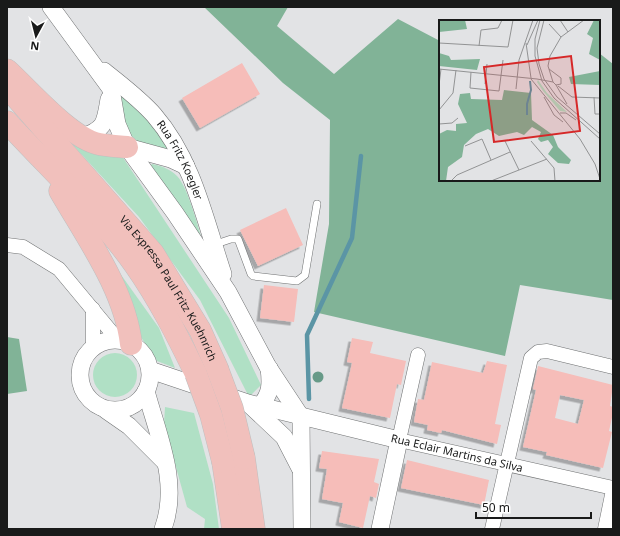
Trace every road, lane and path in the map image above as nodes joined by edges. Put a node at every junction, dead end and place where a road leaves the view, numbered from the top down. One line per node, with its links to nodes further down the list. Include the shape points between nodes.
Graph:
1 (50, 7): 2 (street, Rua Fritz Koegler)
2 (86, 57): 5 (street, Rua Fritz Koegler); 10 (street, Rua Fritz Koegler, via 127,89 154,115 172,139)
3 (7, 70): 7 (main road)
4 (7, 87): 33 (main road, Via Expressa Paul Fritz Kuehnrich, bridge, via 153,253 200,330 232,408 244,458)
5 (111, 89): 7 (street, via 103,125 97,132); 8 (street, Rua Fritz Koegler, via 117,124)
6 (7, 122): 9 (main road, Via Expressa Paul Fritz Kuehnrich)
7 (82, 137): 8 (main road, via 98,144)
8 (127, 147): 10 (street, via 171,159); 14 (street, Rua Fritz Koegler)
9 (45, 164): 16 (main road, via 119,296 129,324); 32 (main road, Via Expressa Paul Fritz Kuehnrich, bridge, via 86,206 134,264 157,299 196,374 211,415 223,462)
10 (186, 166): 13 (street, Rua Fritz Koegler)
11 (317, 204): 13 (lane, via 305,275 297,281 253,276 238,239)
12 (7, 245): 15 (street, via 23,247 59,269)
13 (213, 245): 14 (street, Rua Fritz Koegler)
14 (228, 292): 19 (street, Rua Fritz Koegler)
15 (93, 309): 16 (street); 17 (street)
16 (125, 342): 17 (street, via 105,341); 21 (street, via 140,350)
17 (93, 348): 24 (street, via 84,358 80,372 82,385 92,402)
18 (418, 356): 26 (street)
19 (268, 367): 23 (street, via 270,391); 25 (street, Rua Fritz Koegler)
20 (613, 367): 28 (street, via 547,351 538,352 530,358)
21 (150, 370): 22 (street, via 150,381); 23 (street, Rua Eclair Martins da Silva)
22 (146, 391): 24 (street, via 128,408); 27 (street)
23 (254, 405): 25 (street, Rua Eclair Martins da Silva); 29 (street, via 284,437)
24 (106, 410): 27 (street, via 130,426)
25 (301, 417): 26 (street, Rua Eclair Martins da Silva); 29 (street)
26 (399, 440): 28 (street, Rua Eclair Martins da Silva); 35 (street)
27 (166, 464): 31 (street, via 170,491)
28 (507, 464): 30 (street, Rua Eclair Martins da Silva); 36 (street)
29 (302, 472): 34 (street)
30 (613, 489): 37 (street)
31 (162, 529)
32 (233, 529)
33 (254, 529)
34 (302, 529)
35 (380, 529)
36 (492, 529)
37 (605, 529)

